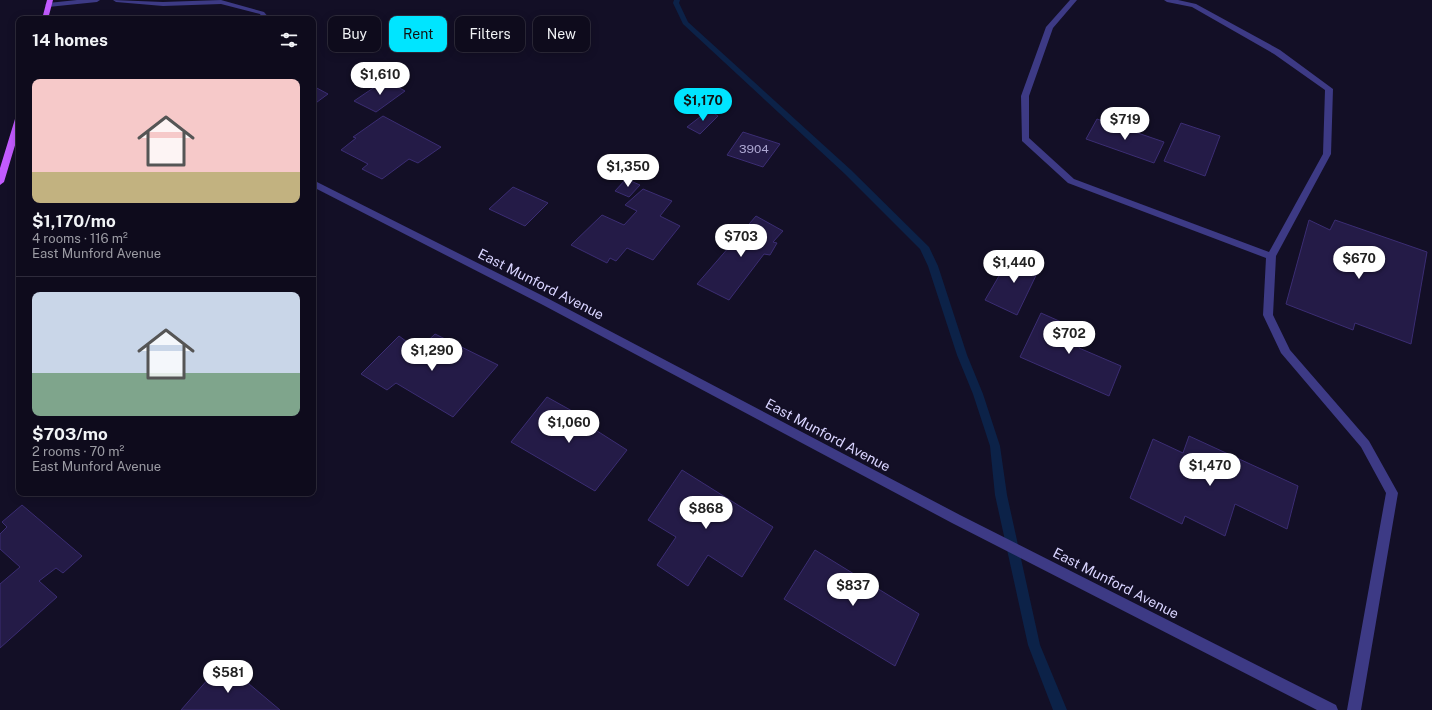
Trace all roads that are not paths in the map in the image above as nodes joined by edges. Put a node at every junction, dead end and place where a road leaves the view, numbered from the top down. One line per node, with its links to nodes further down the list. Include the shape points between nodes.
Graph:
1 (97, 0): 5 (street)
2 (116, 0): 7 (street, via 163,4 221,2 262,13)
3 (1074, 0): 11 (street, via 1050,27 1025,96 1025,139 1071,181)
4 (1167, 0): 11 (street, via 1194,5 1277,52 1328,89 1327,154)
5 (49, 2): 6 (main road)
6 (46, 16)
7 (264, 16)
8 (16, 130): 9 (main road)
9 (0, 182)
10 (316, 185): 12 (street, East Munford Avenue, via 546,302 956,519)
11 (1272, 256): 13 (street, via 1268,316 1286,353 1365,444 1392,493)
12 (1331, 710)
13 (1354, 710)

